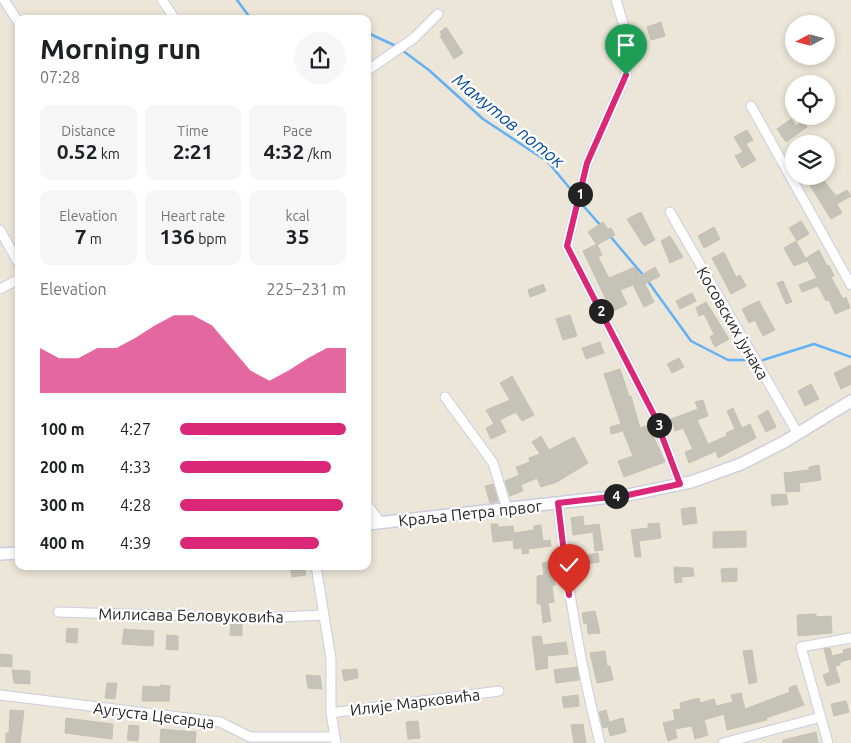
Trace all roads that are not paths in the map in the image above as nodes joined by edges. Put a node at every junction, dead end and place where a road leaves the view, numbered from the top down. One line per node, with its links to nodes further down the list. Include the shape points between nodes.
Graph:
1 (4, 0): 6 (street)
2 (162, 0): 5 (street)
3 (616, 0): 18 (street, via 623,23 626,75 587,163 567,246 654,415)
4 (438, 14): 7 (street)
5 (172, 15)
6 (15, 17)
7 (371, 68)
8 (751, 106): 13 (street)
9 (670, 212): 17 (street, Косовских јунака)
10 (0, 230): 11 (street)
11 (15, 257)
12 (15, 281): 14 (street)
13 (851, 284)
14 (0, 289)
15 (445, 397): 20 (street, via 493,463)
16 (851, 401): 17 (street, Краља Петра првог)
17 (798, 434): 18 (street, Краља Петра првог, via 741,464)
18 (680, 484): 19 (street, Краља Петра првог, via 628,495)
19 (558, 503): 20 (street, Краља Петра првог); 35 (street, via 569,595 585,685)
20 (507, 509): 22 (street, Краља Петра првог)
21 (371, 510): 22 (street)
22 (380, 522): 23 (street, Краља Петра првог)
23 (371, 524)
24 (15, 553): 25 (street)
25 (0, 554)
26 (317, 570): 28 (street)
27 (58, 612): 28 (street, Милисава Беловуковића, via 259,618)
28 (324, 615): 32 (street, via 331,659)
29 (851, 638): 33 (street, via 801,647)
30 (499, 691): 32 (street, Илије Марковића)
31 (0, 695): 34 (street, Аугуста Цесарца, via 220,722 250,737)
32 (331, 713): 34 (street)
33 (821, 717): 36 (street); 37 (street)
34 (335, 740)
35 (600, 743)
36 (723, 743)
37 (828, 743)

